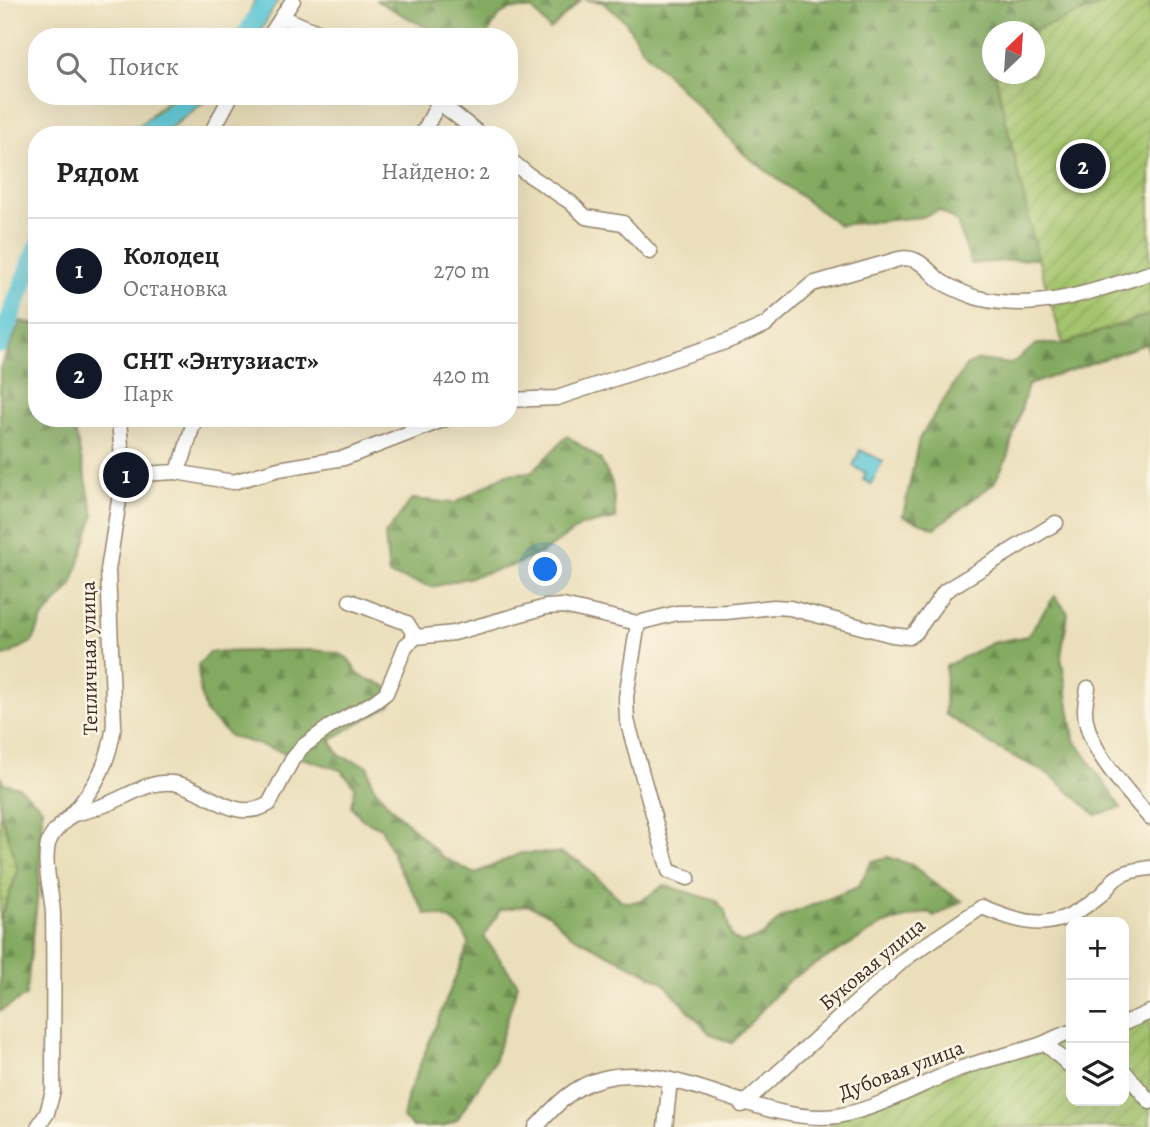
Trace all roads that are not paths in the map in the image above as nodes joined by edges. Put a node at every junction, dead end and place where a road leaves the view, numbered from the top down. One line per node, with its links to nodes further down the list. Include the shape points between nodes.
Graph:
1 (293, 0): 2 (street)
2 (282, 17): 3 (street); 4 (street)
3 (274, 28)
4 (308, 28)
5 (226, 105): 8 (street)
6 (433, 105): 9 (street)
7 (443, 105): 10 (street)
8 (215, 126)
9 (425, 126)
10 (470, 126)
11 (518, 166): 12 (street, via 586,217 623,223)
12 (650, 252)
13 (1150, 272): 14 (street, via 1102,289 1029,304 978,298 939,280 912,258 899,259 812,284 765,325 729,341 556,398)
14 (518, 400)
15 (120, 427): 19 (street, Тепличная улица)
16 (192, 427): 18 (street)
17 (425, 427): 18 (street, via 344,458 233,482)
18 (176, 472): 19 (street)
19 (123, 475): 25 (street, Тепличная улица, via 108,570 114,706 111,746 99,778)
20 (1056, 523): 22 (street, via 945,591 909,637 774,607 677,613)
21 (350, 601): 23 (street, via 408,623)
22 (638, 622): 23 (street, via 563,606 546,607 454,633); 28 (street, via 626,696 627,720 669,871)
23 (416, 637): 25 (street, via 406,645 382,697 302,747 269,804 262,808 229,808 187,787 164,782)
24 (1088, 688): 26 (street, via 1084,711 1091,740)
25 (71, 815): 38 (street, Тепличная улица, via 51,836 47,850 53,914 53,1091)
26 (1150, 818)
27 (1150, 868): 37 (street, Буковая улица, via 1126,872 1098,897 1051,923 1031,923 982,907 906,958)
28 (688, 878)
29 (1150, 1012): 30 (street)
30 (1129, 1021)
31 (1066, 1033): 32 (street, Дубовая улица)
32 (1045, 1043): 33 (street); 37 (street, Дубовая улица, via 837,1116 789,1116)
33 (1066, 1061)
34 (1129, 1077): 36 (street)
35 (670, 1080): 37 (street); 39 (street, via 600,1079 572,1093); 40 (street)
36 (1150, 1102)
37 (742, 1105)
38 (38, 1127)
39 (536, 1127)
40 (665, 1127)

